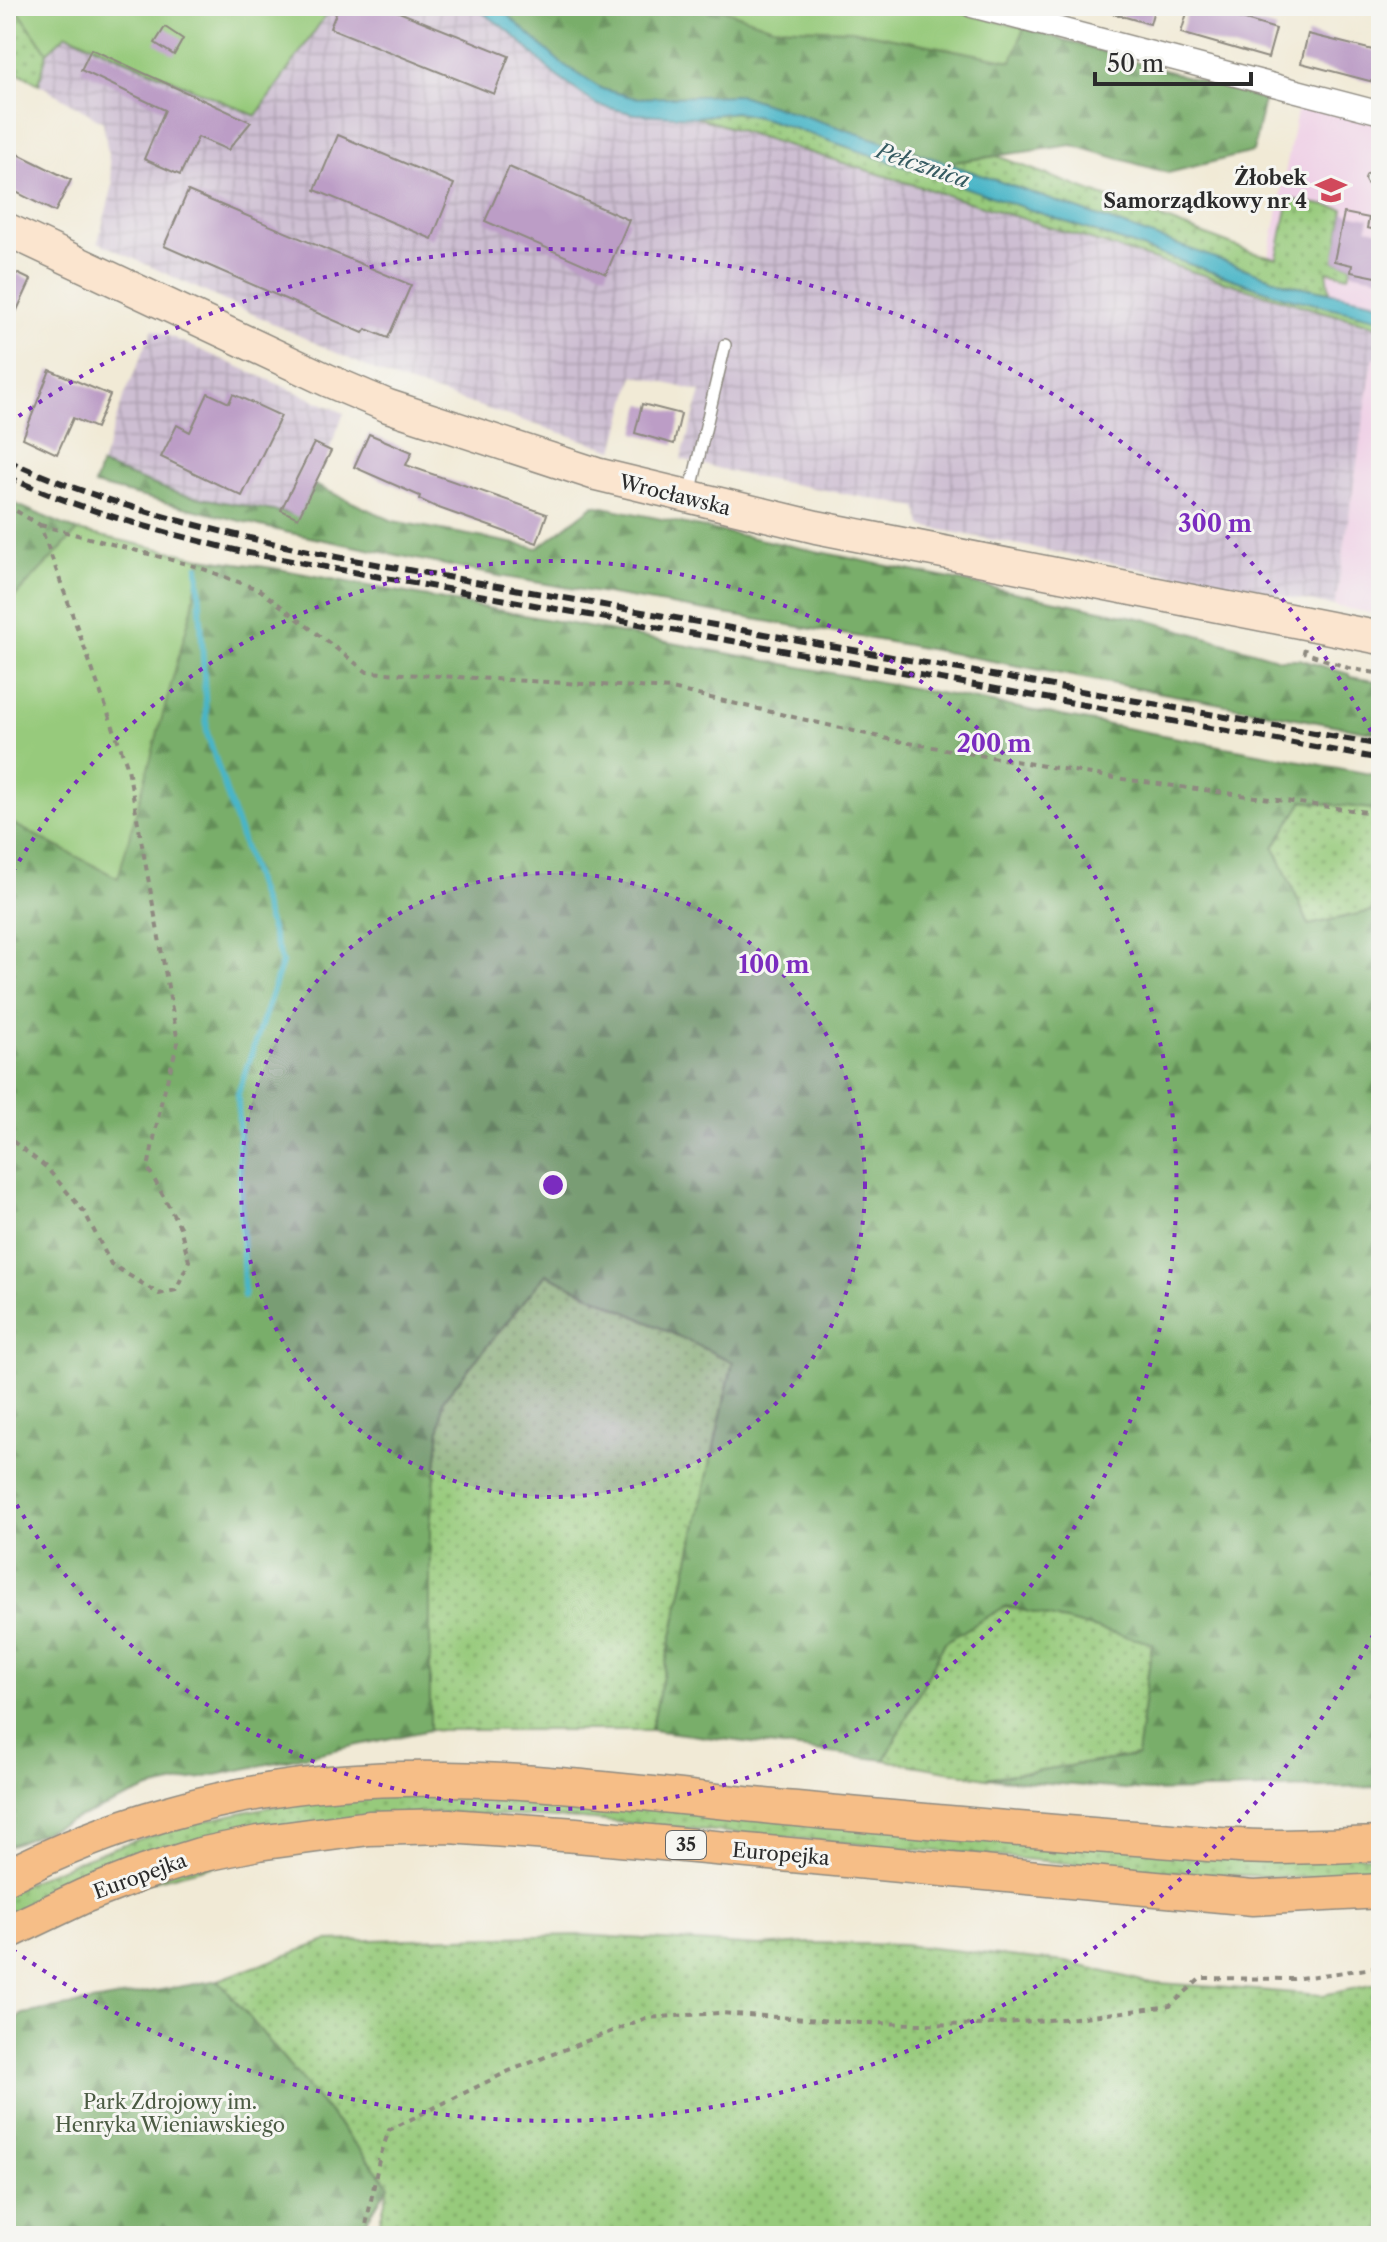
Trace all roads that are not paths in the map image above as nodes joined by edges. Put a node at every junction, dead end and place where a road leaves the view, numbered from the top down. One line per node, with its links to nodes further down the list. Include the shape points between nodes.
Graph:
1 (972, 6): 2 (street)
2 (1381, 113)
3 (6, 229): 5 (main road, Wrocławska, via 388,406)
4 (725, 345): 5 (lane)
5 (689, 499): 6 (main road, Wrocławska, via 816,527)
6 (1379, 628)
7 (1381, 1844): 8 (main road, via 1267,1847 1069,1834 570,1787 384,1780 296,1787 200,1804 54,1853)
8 (6, 1877)
9 (1381, 1891): 10 (main road, Europejka / 35, via 1253,1898 576,1835 449,1826 369,1828 200,1855 84,1896)
10 (6, 1933)

